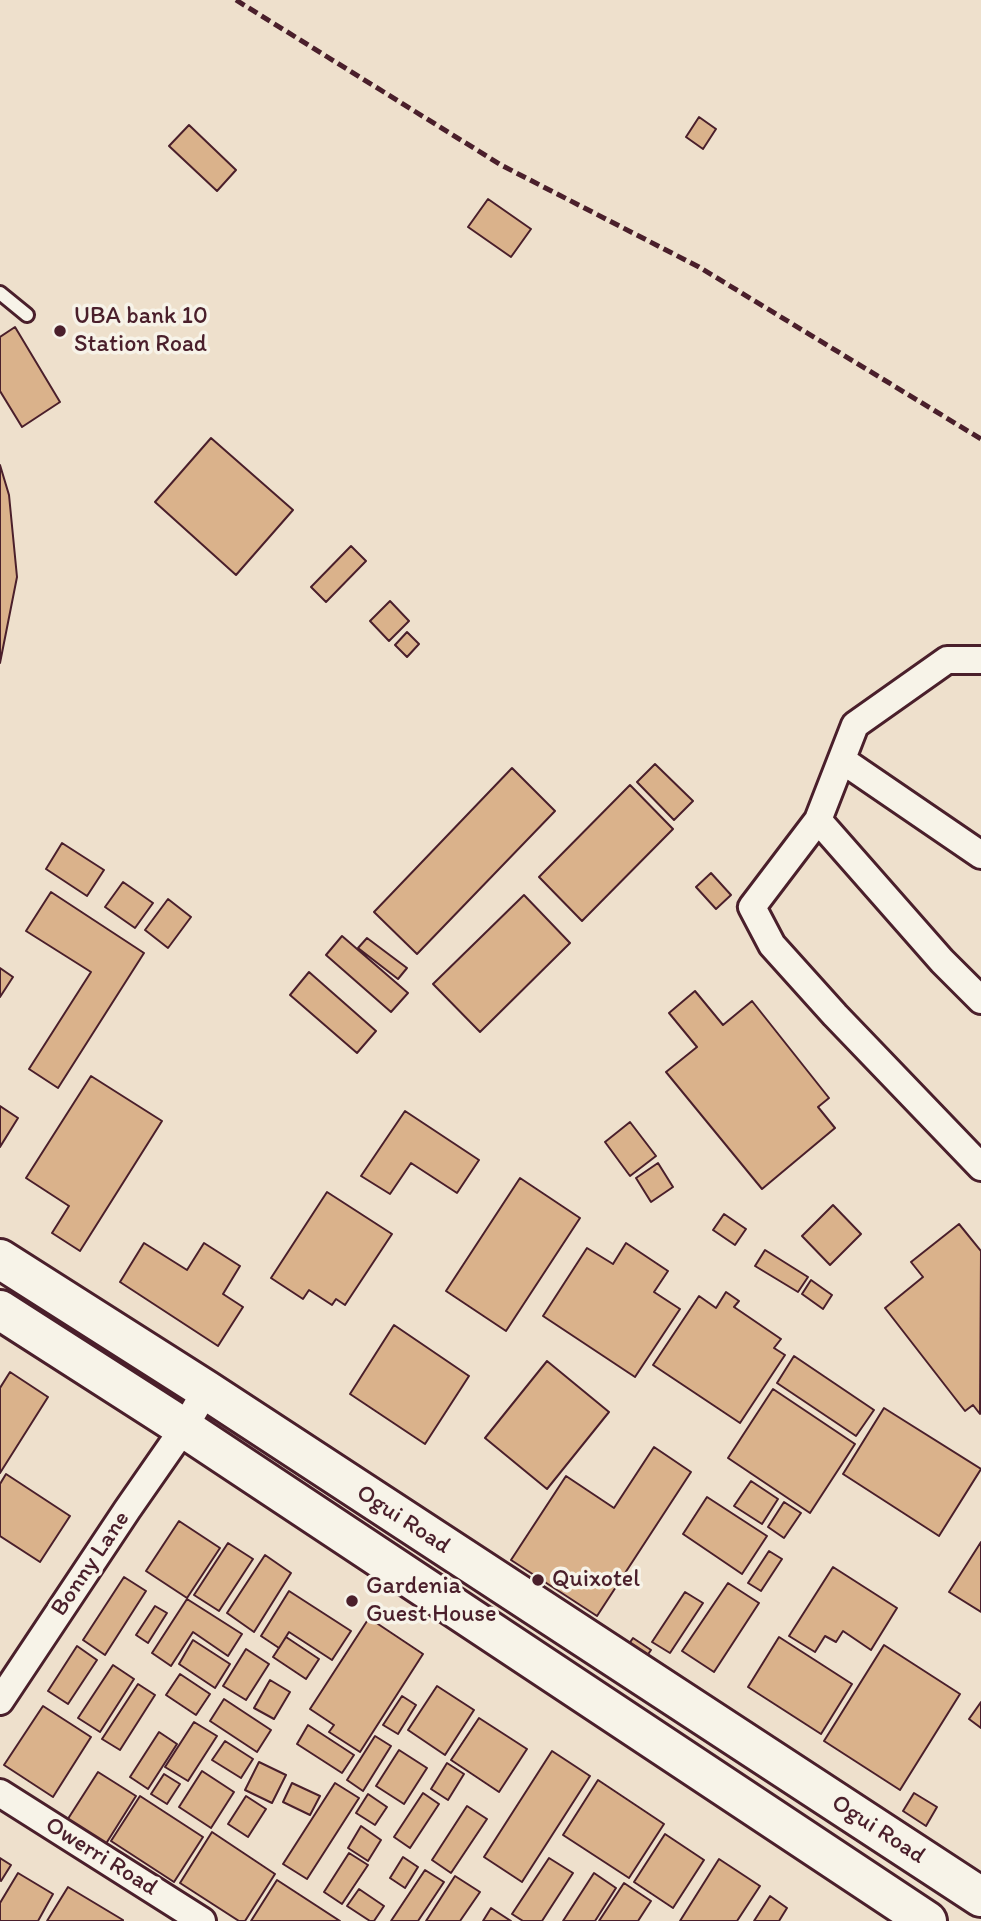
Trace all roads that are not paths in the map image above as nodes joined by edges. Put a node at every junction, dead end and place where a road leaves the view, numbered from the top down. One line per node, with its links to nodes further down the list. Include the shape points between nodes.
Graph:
1 (0, 293): 2 (lane)
2 (27, 315)
3 (981, 660): 4 (street, via 947,660 855,724)
4 (842, 760): 5 (street); 6 (street)
5 (818, 820): 7 (street); 8 (street, via 752,907 772,945)
6 (981, 855)
7 (981, 1000)
8 (981, 1167)
9 (0, 1259): 11 (main road, Ogui Road)
10 (0, 1310): 12 (main road, Ogui Road)
11 (206, 1390): 12 (street, Bonny Lane); 15 (main road, Ogui Road)
12 (184, 1428): 13 (street, Bonny Lane); 17 (main road, Ogui Road)
13 (0, 1701)
14 (0, 1793): 16 (street, Owerri Road)
15 (981, 1898)
16 (202, 1921)
17 (927, 1921)

